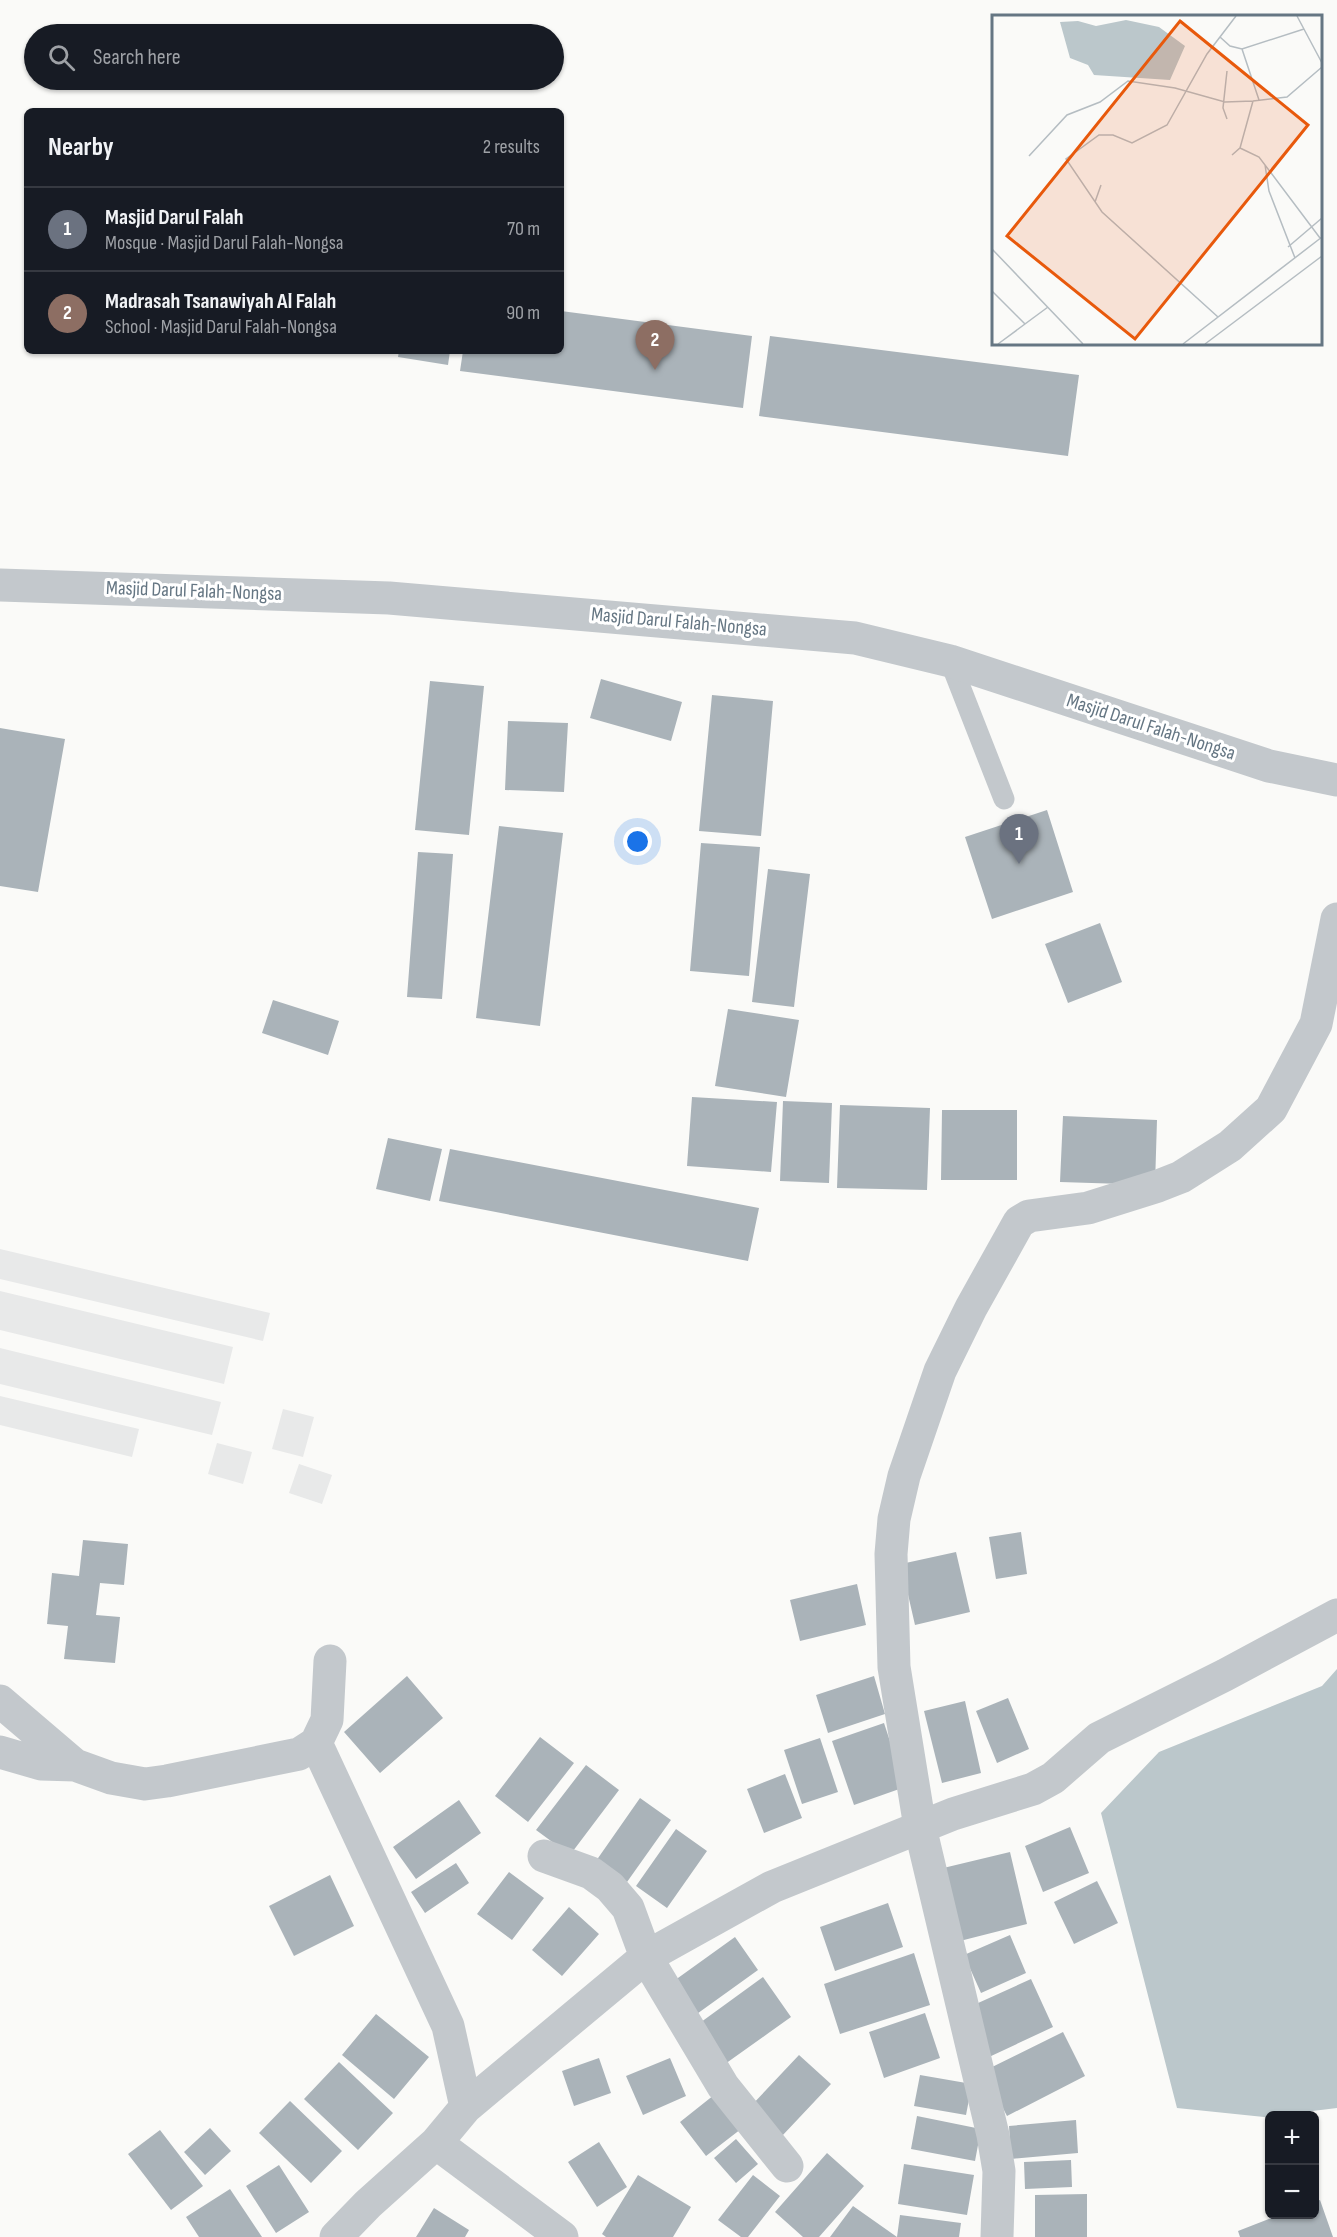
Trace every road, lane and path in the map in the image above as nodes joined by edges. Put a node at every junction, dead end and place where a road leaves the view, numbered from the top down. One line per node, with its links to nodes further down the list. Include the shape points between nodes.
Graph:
1 (0, 585): 2 (street, Masjid Darul Falah-Nongsa, via 389,598 855,638)
2 (950, 661): 3 (street, Masjid Darul Falah-Nongsa, via 1269,766); 4 (lane)
3 (1337, 780)
4 (1004, 799)
5 (1337, 919): 12 (street, via 1317,1024 1270,1109 1230,1146 1181,1177 1088,1208 1029,1216 1020,1222 940,1371 904,1476 891,1554 894,1667)
6 (1337, 1616): 12 (street, via 1099,1737 1053,1778 1033,1790)
7 (330, 1661): 9 (street, via 327,1720)
8 (0, 1701): 11 (street)
9 (316, 1743): 11 (street, via 299,1754 146,1784 111,1778); 15 (street, via 448,2026)
10 (0, 1752): 11 (street, via 41,1764)
11 (75, 1765)
12 (921, 1827): 14 (street, via 772,1887); 20 (street, via 993,2135 999,2171)
13 (544, 1856): 14 (street, via 591,1873 610,1887 628,1908)
14 (646, 1957): 15 (street); 17 (street, via 723,2086)
15 (466, 2107): 16 (street)
16 (436, 2143): 18 (street); 19 (street)
17 (787, 2166)
18 (336, 2237)
19 (562, 2237)
20 (997, 2237)

